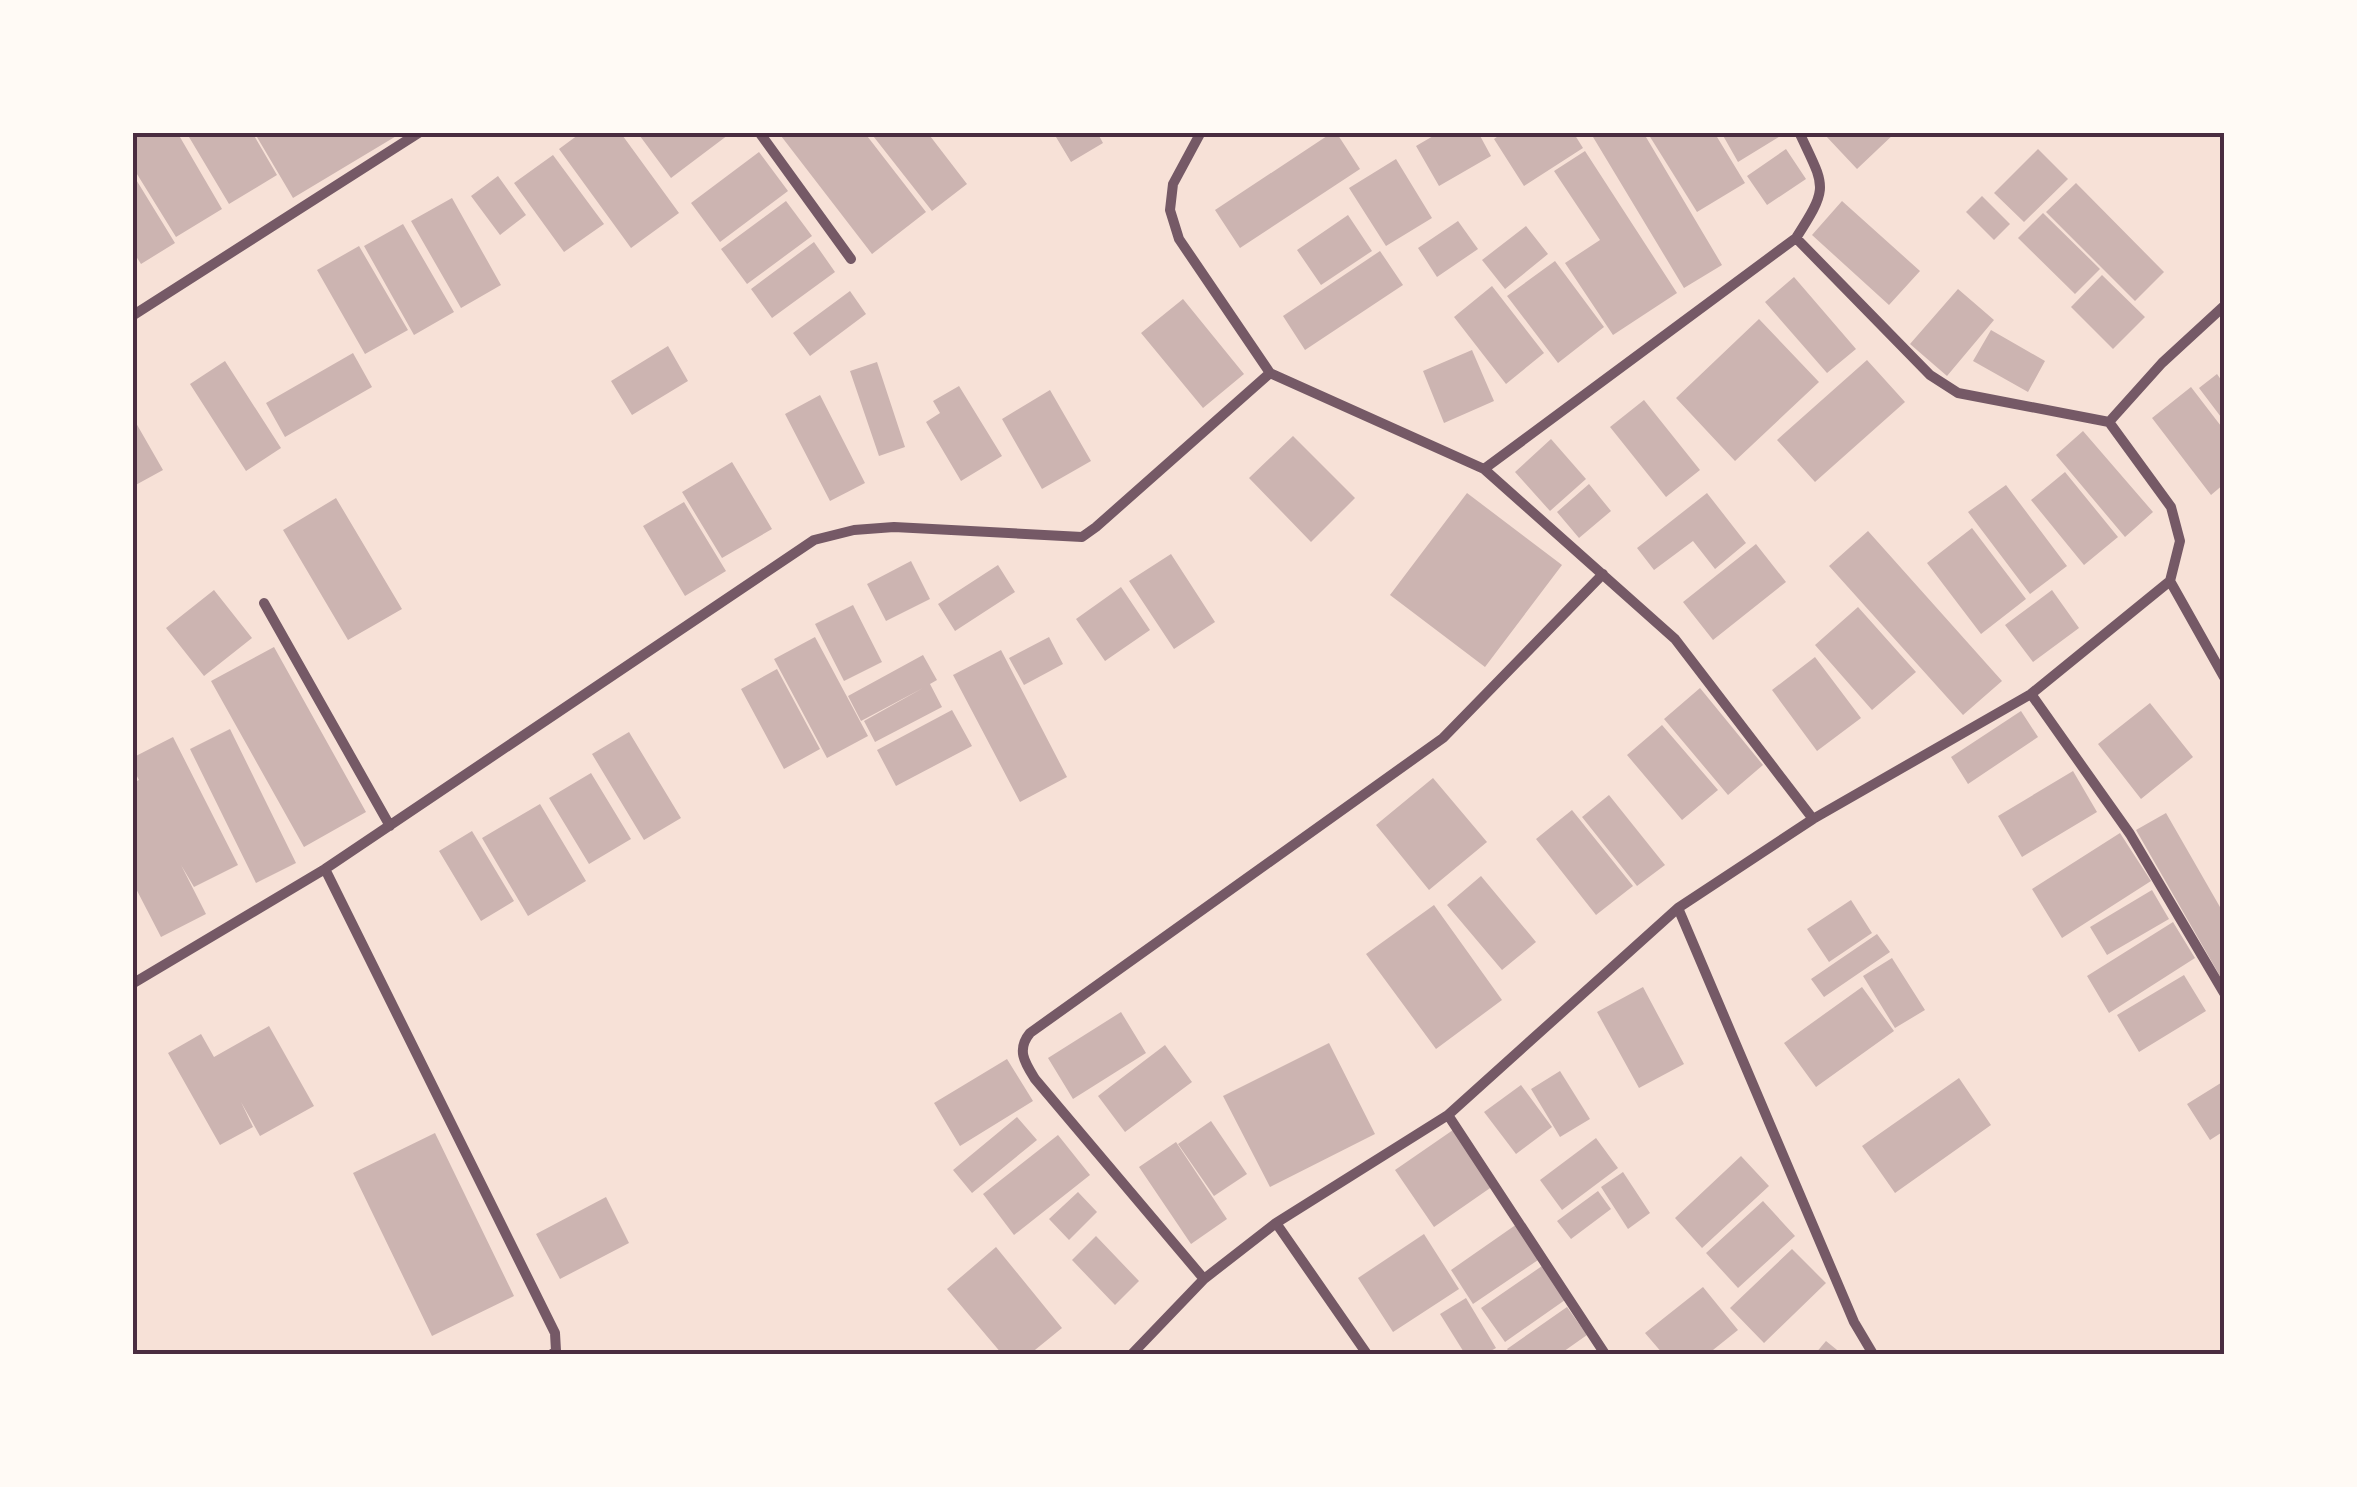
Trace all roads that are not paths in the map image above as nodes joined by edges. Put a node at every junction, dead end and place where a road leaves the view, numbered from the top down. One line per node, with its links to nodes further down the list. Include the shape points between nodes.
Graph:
1 (420, 132): 8 (street)
2 (759, 132): 6 (street)
3 (1201, 132): 9 (street, via 1174,184 1170,210 1179,239)
4 (1799, 132): 5 (street, via 1822,182 1817,206)
5 (1796, 238): 10 (street, via 1930,375 1958,393); 11 (street)
6 (850, 259)
7 (2224, 306): 10 (street)
8 (132, 316)
9 (1270, 374): 11 (street); 18 (street, via 1082,538 894,528 814,540)
10 (2109, 422): 13 (street, via 2171,507 2180,541)
11 (1484, 469): 12 (street)
12 (1603, 574): 17 (street, via 1674,639); 25 (street, via 1443,738 1024,1041 1022,1053 1036,1079)
13 (2170, 581): 15 (street); 16 (street)
14 (264, 603): 18 (street)
15 (2224, 677)
16 (2031, 694): 17 (street); 22 (street, via 2130,834)
17 (1813, 819): 20 (street)
18 (390, 826): 19 (street)
19 (325, 869): 21 (street); 26 (street, via 555,1333)
20 (1678, 908): 23 (street); 30 (street)
21 (133, 984)
22 (2224, 992)
23 (1448, 1115): 24 (street); 29 (street)
24 (1276, 1223): 25 (street); 28 (street)
25 (1204, 1279): 27 (street)
26 (552, 1354)
27 (1132, 1354)
28 (1367, 1354)
29 (1604, 1354)
30 (1873, 1354)

